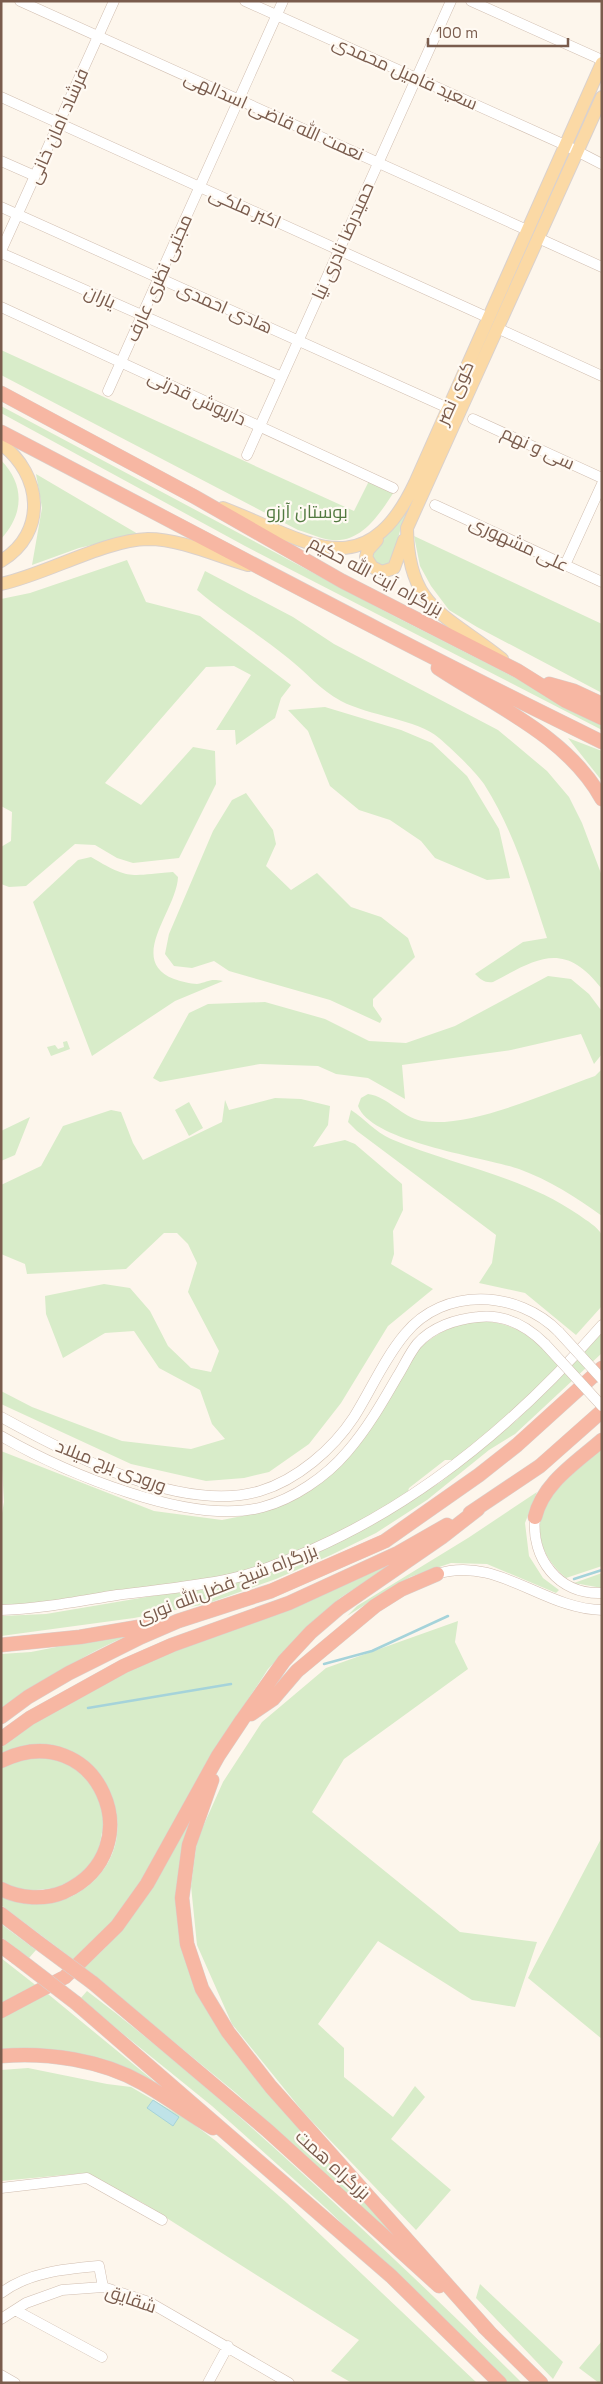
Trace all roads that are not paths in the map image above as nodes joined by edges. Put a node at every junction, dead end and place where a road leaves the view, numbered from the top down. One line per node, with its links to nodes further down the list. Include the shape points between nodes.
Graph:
1 (20, 1): 8 (street, نعمت الله قاضی اسدالهی)
2 (114, 1): 8 (street, فرشاد امان خانی)
3 (245, 1): 7 (street, سعید فامیل محمدی)
4 (283, 1): 7 (street, مجتبی نظری عارف)
5 (451, 1): 10 (street, حمیدرضا نادری نیا)
6 (471, 1): 9 (street)
7 (277, 16): 10 (street, سعید فامیل محمدی); 13 (street, مجتبی نظری عارف)
8 (98, 36): 13 (street, نعمت الله قاضی اسدالهی); 14 (street, فرشاد امان خانی)
9 (602, 62): 15 (main road, کوی نصر)
10 (416, 78): 15 (street, سعید فامیل محمدی); 18 (street, حمیدرضا نادری نیا)
11 (602, 97): 16 (main road, کوی نصر)
12 (1, 98): 14 (street, اکبر ملکی)
13 (239, 100): 18 (street, نعمت الله قاضی اسدالهی); 21 (street, مجتبی نظری عارف)
14 (59, 123): 20 (street, فرشاد امان خانی); 21 (street, اکبر ملکی)
15 (565, 145): 16 (street, سعید فامیل محمدی); 24 (main road, کوی نصر)
16 (577, 153): 19 (street, سعید فامیل محمدی); 25 (main road, کوی نصر)
17 (1, 161): 20 (street)
18 (378, 163): 24 (street, نعمت الله قاضی اسدالهی); 26 (street, حمیدرضا نادری نیا)
19 (602, 164)
20 (35, 176): 23 (street, فرشاد امان خانی)
21 (199, 187): 26 (street, اکبر ملکی); 29 (street, مجتبی نظری عارف)
22 (1, 207): 23 (street, هادی احمدی)
23 (18, 215): 27 (street, فرشاد امان خانی); 29 (street, هادی احمدی)
24 (528, 230): 32 (main road, کوی نصر)
25 (538, 238): 28 (street); 33 (main road, کوی نصر)
26 (339, 250): 32 (street, اکبر ملکی); 34 (street, حمیدرضا نادری نیا)
27 (1, 252): 31 (street, یاران)
28 (602, 267)
29 (158, 278): 31 (street, مجتبی نظری عارف); 34 (street, هادی احمدی)
30 (1, 308): 35 (street, داریوش قدرتی)
31 (142, 315): 35 (street, مجتبی نظری عارف); 37 (street, یاران)
32 (489, 318): 40 (main road, کوی نصر)
33 (498, 328): 36 (street); 52 (main road, کوی نصر)
34 (298, 341): 37 (street, حمیدرضا نادری نیا); 40 (street, هادی احمدی)
35 (120, 362): 38 (street, مجتبی نظری عارف); 42 (street, داریوش قدرتی)
36 (602, 376)
37 (282, 377): 42 (street, حمیدرضا نادری نیا)
38 (108, 390)
39 (1, 394): 49 (highway, بزرگراه آیت الله حکیم)
40 (448, 408): 51 (main road, کوی نصر, via 402,510)
41 (473, 419): 46 (street, سی و نهم)
42 (260, 427): 45 (street, حمیدرضا نادری نیا); 48 (street, داریوش قدرتی)
43 (1, 432): 55 (highway)
44 (1, 444): 53 (main road, via 23,467 34,490 35,505 26,536)
45 (247, 455)
46 (602, 478)
47 (602, 484): 54 (street)
48 (393, 488)
49 (194, 497): 51 (main road, کوی نصر, via 322,547 350,549); 59 (highway, بزرگراه آیت الله حکیم, via 342,581)
50 (435, 505): 54 (street, علی مشهوری)
51 (388, 528): 52 (main road, via 366,554 368,562 382,572 394,568)
52 (408, 528): 59 (main road, کوی نصر, via 412,572 426,599)
53 (1, 561)
54 (565, 565): 56 (street, علی مشهوری)
55 (273, 573): 57 (main road, via 191,548 148,539 109,547 48,571); 58 (highway)
56 (602, 582)
57 (1, 584)
58 (400, 642): 63 (highway); 64 (highway, via 535,729 577,766)
59 (518, 671): 60 (highway, بزرگراه آیت الله حکیم)
60 (531, 679): 61 (highway, via 574,691); 62 (highway, بزرگراه آیت الله حکیم)
61 (602, 704)
62 (602, 718)
63 (602, 742)
64 (602, 799)
65 (602, 1325): 79 (street, via 523,1408 482,1443 400,1503 329,1542 264,1569 229,1579 65,1604)
66 (602, 1368): 81 (highway, بزرگراه شیخ فضل‌الله نوری, via 479,1475 385,1541 271,1591)
67 (602, 1379): 71 (street, ورودی برج میلاد, bridge, via 559,1332 533,1311 508,1301 466,1300 436,1310 405,1334)
68 (602, 1406): 73 (street, bridge, via 537,1335 516,1323 493,1317 460,1319 438,1328 418,1343)
69 (602, 1411): 75 (highway, via 540,1466)
70 (1, 1417): 71 (street, ورودی برج میلاد, via 105,1468 186,1494 227,1496 262,1491 293,1476)
71 (347, 1427): 73 (street)
72 (1, 1436): 73 (street, via 106,1484 186,1508 227,1513 263,1507 295,1493 330,1470)
73 (360, 1437)
74 (602, 1440): 76 (highway, via 543,1495)
75 (478, 1509): 84 (highway, via 339,1608 311,1632 284,1661); 85 (highway, via 342,1580 124,1666 30,1718)
76 (535, 1517): 78 (street, via 537,1549 549,1570 576,1589)
77 (437, 1574): 80 (street, via 472,1569 493,1573 584,1610); 84 (highway, via 402,1589 375,1606 297,1671 273,1699)
78 (602, 1592)
79 (1, 1610)
80 (602, 1610)
81 (178, 1621): 82 (highway); 83 (highway, بزرگراه شیخ فضل‌الله نوری, via 69,1673)
82 (1, 1645)
83 (1, 1717)
84 (242, 1720): 86 (highway)
85 (1, 1739)
86 (218, 1756): 91 (highway, via 147,1884 117,1926 65,1977); 100 (highway, via 210,1790 189,1845 182,1898 187,1944 202,1989 260,2075)
87 (1, 1761): 88 (highway, via 45,1751 74,1759 86,1768 103,1790 111,1822 106,1851 89,1876 75,1887 46,1897 18,1895)
88 (1, 1889)
89 (1, 1914): 100 (highway, بزرگراه همت, bridge, via 93,1984 267,2130)
90 (1, 1946): 93 (highway, bridge, via 76,2003)
91 (1, 2011)
92 (1, 2056): 93 (highway, via 53,2057 123,2073)
93 (243, 2146): 107 (highway, via 391,2276)
94 (1, 2188): 95 (street, via 88,2178)
95 (162, 2220)
96 (103, 2287): 97 (street, via 99,2266 55,2270 13,2284); 98 (street, شقایق, via 62,2290); 101 (street, شقایق, via 149,2302)
97 (1, 2293)
98 (15, 2310): 99 (street, شقایق); 102 (street)
99 (1, 2319)
100 (491, 2334): 108 (highway, بزرگراه همت)
101 (228, 2346): 105 (street); 106 (street, شقایق)
102 (102, 2357)
103 (1, 2375): 104 (street)
104 (14, 2383)
105 (208, 2383)
106 (289, 2383)
107 (500, 2383)
108 (541, 2383)

